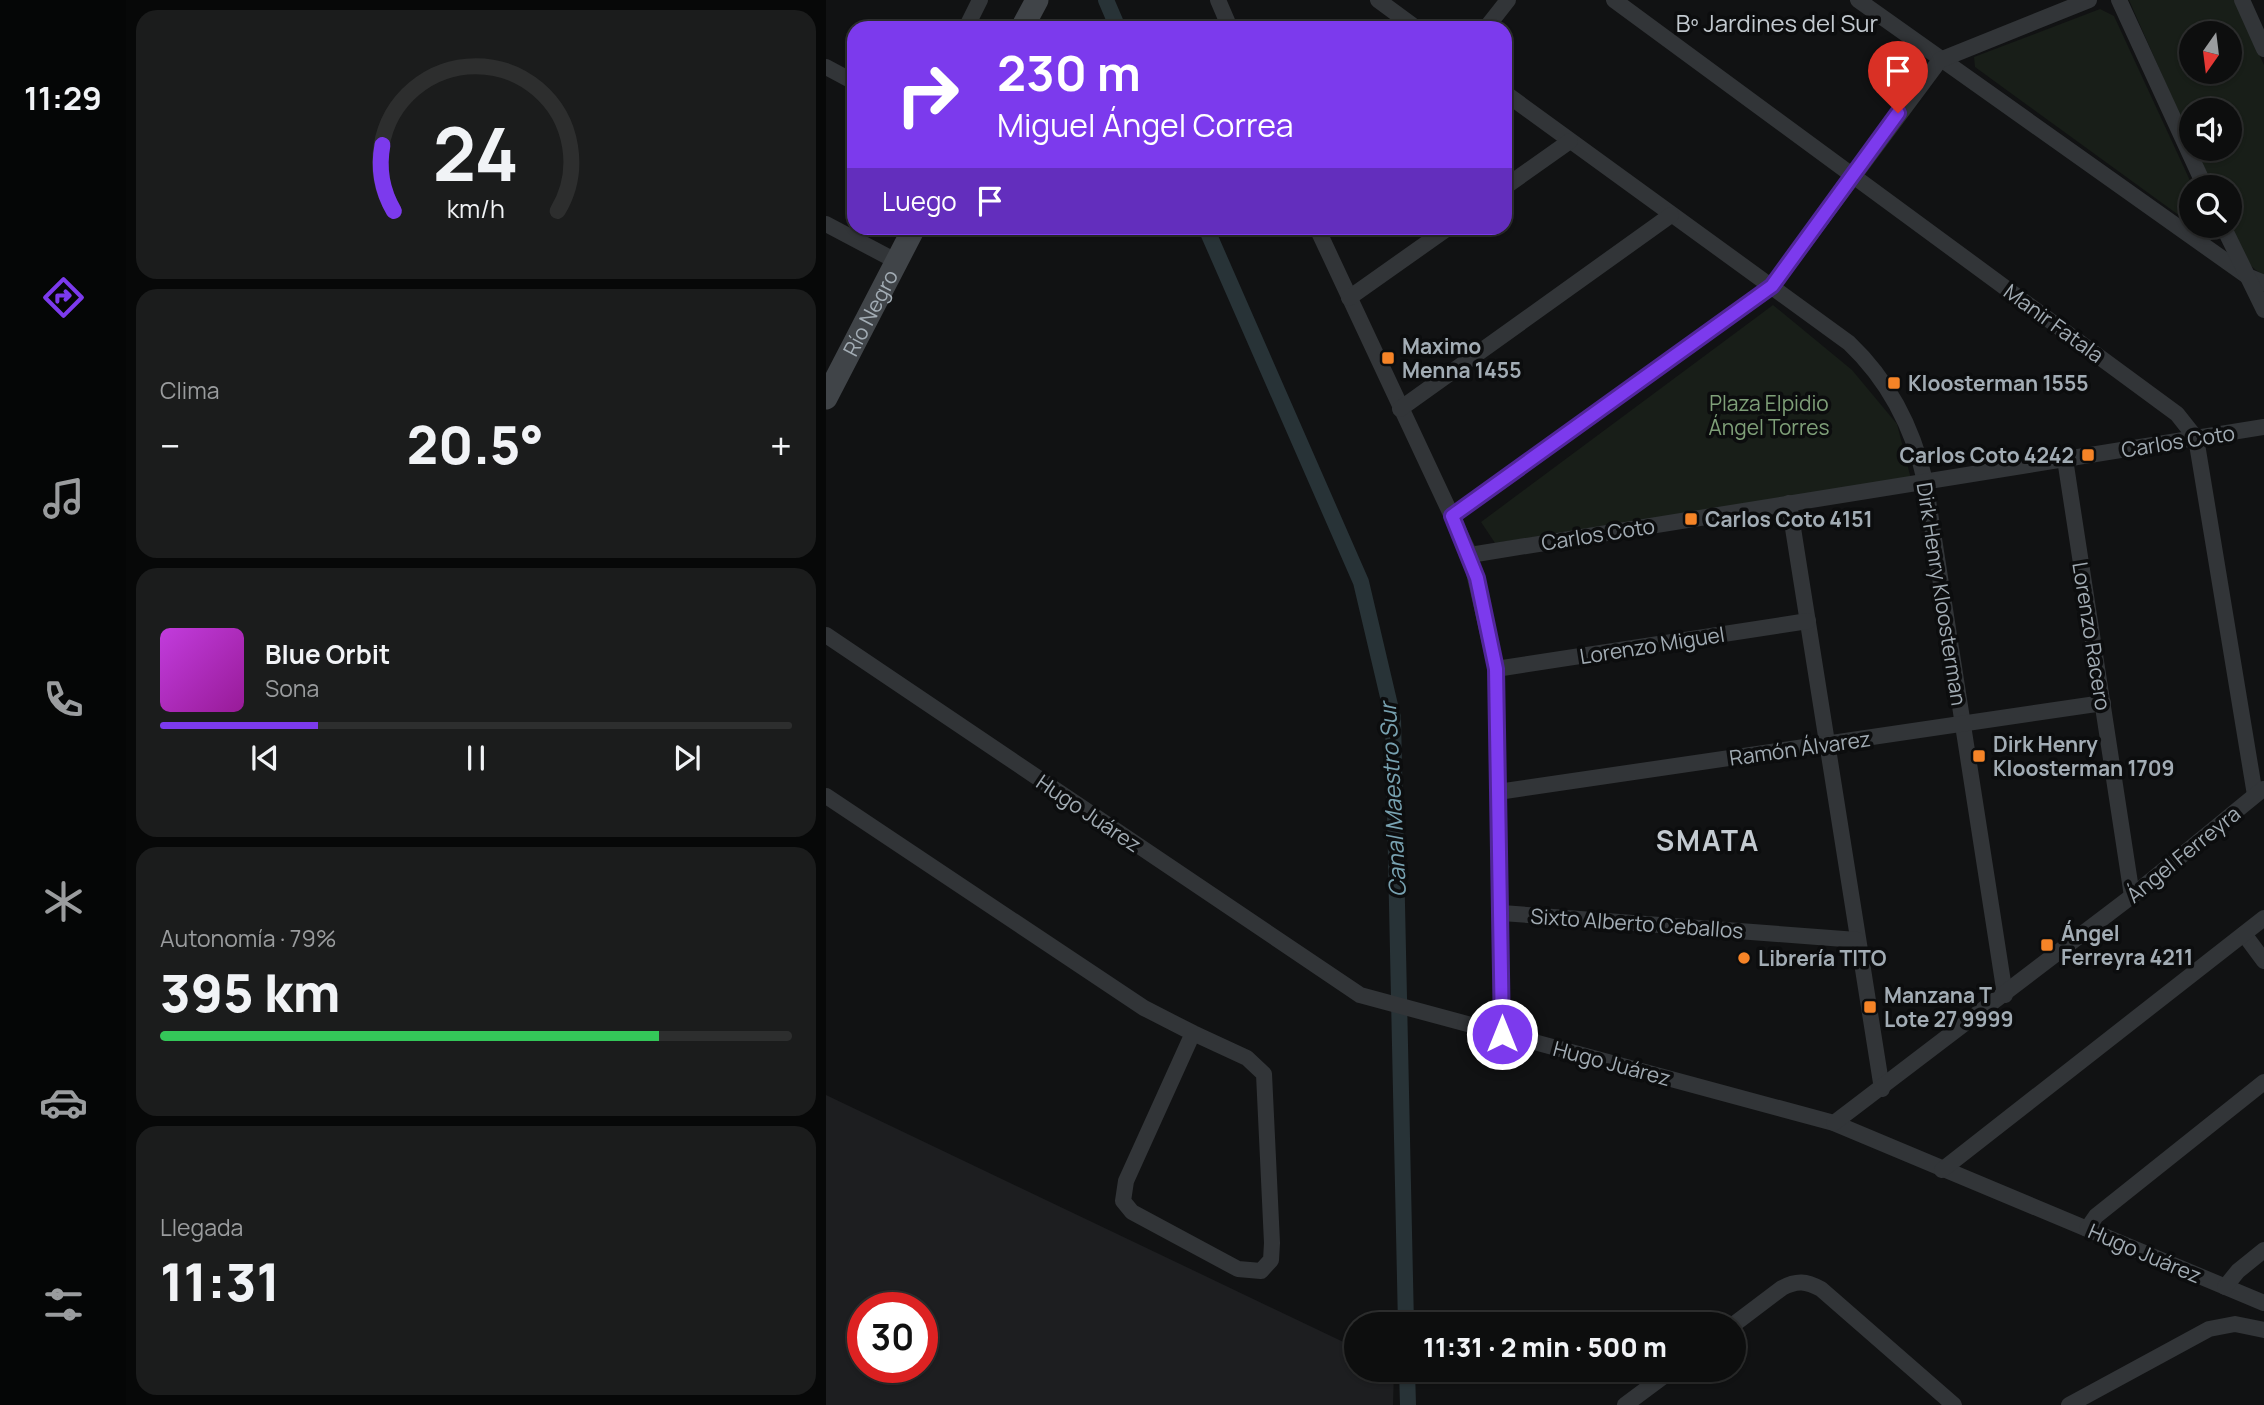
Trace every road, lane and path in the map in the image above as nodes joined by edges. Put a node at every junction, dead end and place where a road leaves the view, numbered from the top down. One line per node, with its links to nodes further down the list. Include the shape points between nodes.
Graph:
1 (980, 0): 11 (street)
2 (1037, 0): 12 (street)
3 (1218, 0): 13 (street)
4 (1378, 0): 14 (street)
5 (1507, 0): 15 (street)
6 (1614, 0): 22 (street, Manir Fatala)
7 (1858, 0): 17 (street)
8 (2089, 0): 17 (street)
9 (2119, 0): 23 (street)
10 (2242, 0): 16 (street)
11 (970, 21)
12 (1026, 21)
13 (1227, 21)
14 (1406, 21)
15 (1491, 21)
16 (2264, 49)
17 (1940, 60): 22 (street); 34 (street)
18 (826, 68): 19 (street)
19 (847, 78)
20 (1512, 98): 21 (street, Dirk Henry Kloosterman)
21 (1570, 141): 24 (street); 25 (street, Dirk Henry Kloosterman)
22 (1853, 174): 36 (street); 42 (street, Manir Fatala, via 2177,414)
23 (2199, 175)
24 (1512, 182)
25 (1671, 215): 36 (street, Dirk Henry Kloosterman); 40 (street)
26 (826, 224): 27 (street)
27 (847, 230)
28 (859, 235): 33 (street)
29 (910, 235): 33 (street, Río Negro)
30 (1320, 235): 37 (street)
31 (1438, 235): 37 (street)
32 (2229, 238): 34 (street)
33 (896, 261): 39 (street, Río Negro)
34 (2246, 276): 35 (street); 38 (street)
35 (2264, 283)
36 (1772, 286): 44 (street, Dirk Henry Kloosterman, via 1868,361 1901,412); 46 (street)
37 (1349, 298): 40 (street)
38 (2264, 310)
39 (826, 398)
40 (1400, 409): 46 (street)
41 (2264, 428): 42 (street, Carlos Coto)
42 (2196, 438): 43 (street, Carlos Coto); 55 (street)
43 (2065, 458): 44 (street, Carlos Coto); 51 (street, Lorenzo Racero)
44 (1925, 481): 45 (street, Carlos Coto); 52 (street, Dirk Henry Kloosterman)
45 (1789, 503): 47 (street, Carlos Coto); 48 (street)
46 (1452, 516): 47 (street)
47 (1470, 555): 50 (street)
48 (1808, 621): 50 (street, Lorenzo Miguel); 53 (street)
49 (826, 635): 65 (street, Hugo Juárez, via 1360,995)
50 (1496, 669): 54 (street)
51 (2102, 703): 52 (street, Ramón Álvarez); 57 (street, Lorenzo Racero)
52 (1963, 723): 53 (street, Ramón Álvarez); 63 (street, Dirk Henry Kloosterman)
53 (1828, 744): 54 (street, Ramón Álvarez); 61 (street)
54 (1498, 792): 58 (street)
55 (2260, 792): 57 (street, Ángel Ferreyra)
56 (827, 797): 64 (street, via 1144,1008)
57 (2132, 896): 63 (street, Ángel Ferreyra)
58 (1502, 913): 61 (street, Sixto Alberto Ceballos); 65 (street)
59 (2264, 918): 60 (street)
60 (2244, 934): 62 (street); 69 (street)
61 (1857, 940): 67 (street)
62 (2264, 961)
63 (2005, 995): 67 (street, Ángel Ferreyra)
64 (1193, 1033): 64 (street, via 1126,1181 1123,1200 1132,1212 1238,1269 1261,1271 1271,1260 1272,1243 1264,1074 1247,1058)
65 (1502, 1034): 68 (street, Hugo Juárez)
66 (2264, 1082): 70 (street, via 2096,1216)
67 (1882, 1089): 68 (street, Ángel Ferreyra)
68 (1834, 1123): 69 (street, Hugo Juárez)
69 (1942, 1170): 70 (street, Hugo Juárez)
70 (2087, 1228): 72 (street, Hugo Juárez)
71 (2264, 1250): 72 (street)
72 (2225, 1287): 73 (street, Hugo Juárez)
73 (2264, 1303)
74 (1746, 1316): 78 (street, via 1791,1283 1808,1282)
75 (2264, 1330): 79 (street, via 2235,1324 2209,1329)
76 (1656, 1382): 77 (street)
77 (1625, 1405)
78 (1954, 1405)
79 (2069, 1405)

